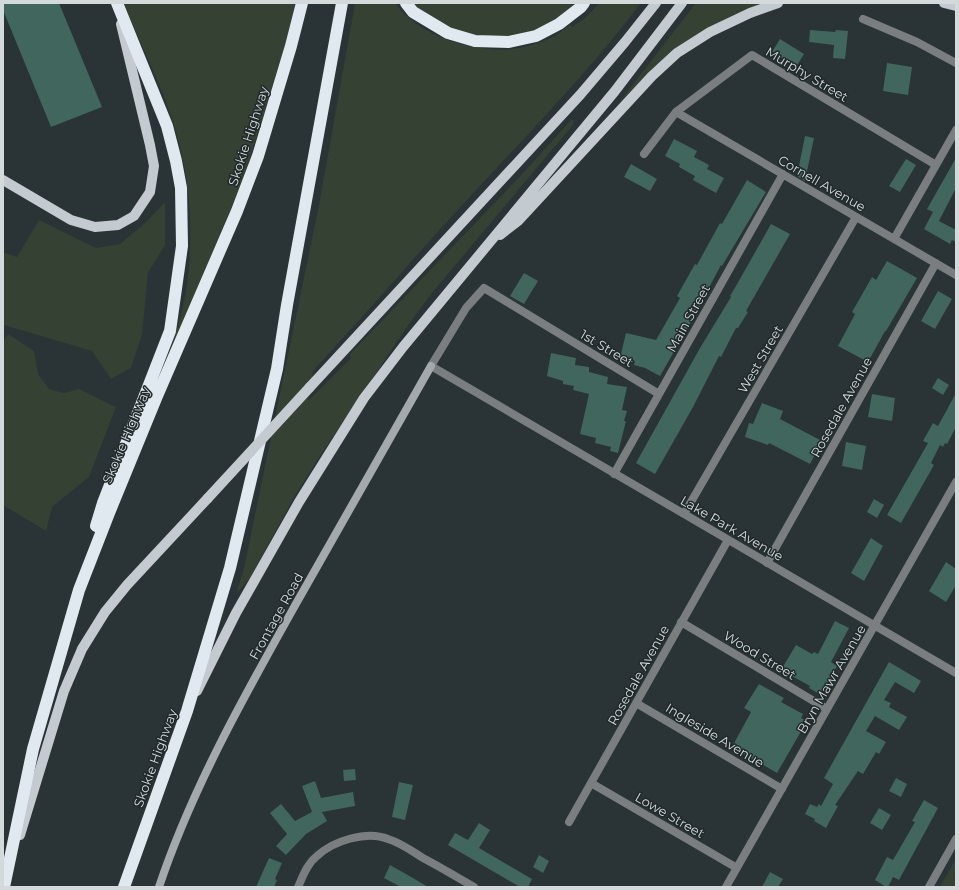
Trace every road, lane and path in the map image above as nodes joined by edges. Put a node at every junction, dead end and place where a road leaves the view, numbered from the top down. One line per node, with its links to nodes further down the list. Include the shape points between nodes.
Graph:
1 (117, 3): 18 (main road, via 154,166 150,192 134,216 118,225 95,227 71,220); 31 (highway, via 169,133 180,188 182,246 170,331 103,503)
2 (302, 3): 31 (highway, Skokie Highway, via 258,156 237,212 157,396)
3 (342, 3): 37 (highway, Skokie Highway, via 277,369 230,568)
4 (406, 3): 5 (highway, via 413,12 448,34 475,41 509,42 536,36 559,24)
5 (584, 3)
6 (656, 3): 43 (main road, bridge, via 580,95 127,585 105,612 82,649 64,691)
7 (682, 3): 21 (main road, via 615,91)
8 (778, 3): 21 (main road, via 710,32 677,53 652,76 518,221)
9 (944, 3): 10 (main road)
10 (956, 6)
11 (863, 19): 12 (street, via 917,42)
12 (956, 63)
13 (676, 112): 15 (street, Murphy Street); 16 (street, Murphy Street, via 752,55); 17 (street, Cornell Avenue)
14 (956, 130): 16 (street)
15 (644, 154)
16 (936, 165): 20 (street)
17 (783, 174): 19 (street, Cornell Avenue); 25 (street, Main Street)
18 (3, 180)
19 (856, 217): 20 (street, Cornell Avenue); 28 (street, West Street)
20 (894, 239): 22 (street, Cornell Avenue)
21 (483, 249): 37 (main road, via 364,398 299,502 236,613)
22 (936, 263): 23 (street, Cornell Avenue); 30 (street, Rosedale Avenue)
23 (956, 275)
24 (431, 366): 25 (street, 1st Street, via 466,308 484,288); 26 (street, Lake Park Avenue); 45 (street, Frontage Road, via 260,669 219,747 184,821)
25 (659, 394): 26 (street, Main Street)
26 (614, 474): 28 (street, Lake Park Avenue)
27 (956, 482): 33 (street, Bryn Mawr Avenue)
28 (684, 514): 29 (street, Lake Park Avenue)
29 (728, 540): 30 (street, Lake Park Avenue); 32 (street, Rosedale Avenue)
30 (767, 563): 33 (street, Lake Park Avenue)
31 (79, 590): 43 (highway, Skokie Highway, via 33,749)
32 (681, 622): 35 (street, Rosedale Avenue); 36 (street, Wood Street)
33 (875, 626): 34 (street, Lake Park Avenue); 36 (street, Bryn Mawr Avenue)
34 (956, 673)
35 (636, 703): 38 (street, Rosedale Avenue); 39 (street, Ingleside Avenue)
36 (827, 710): 39 (street, Bryn Mawr Avenue)
37 (187, 711): 44 (highway, Skokie Highway)
38 (591, 783): 40 (street, Rosedale Avenue); 42 (street, Lowe Street)
39 (782, 789): 42 (street, Bryn Mawr Avenue)
40 (569, 822)
41 (956, 839): 49 (street)
42 (737, 868): 48 (street, Bryn Mawr Avenue)
43 (4, 887)
44 (124, 887)
45 (159, 887)
46 (298, 887): 47 (street, via 305,870 317,856 346,839 373,836 387,838 406,847)
47 (474, 887)
48 (726, 887)
49 (929, 887)

